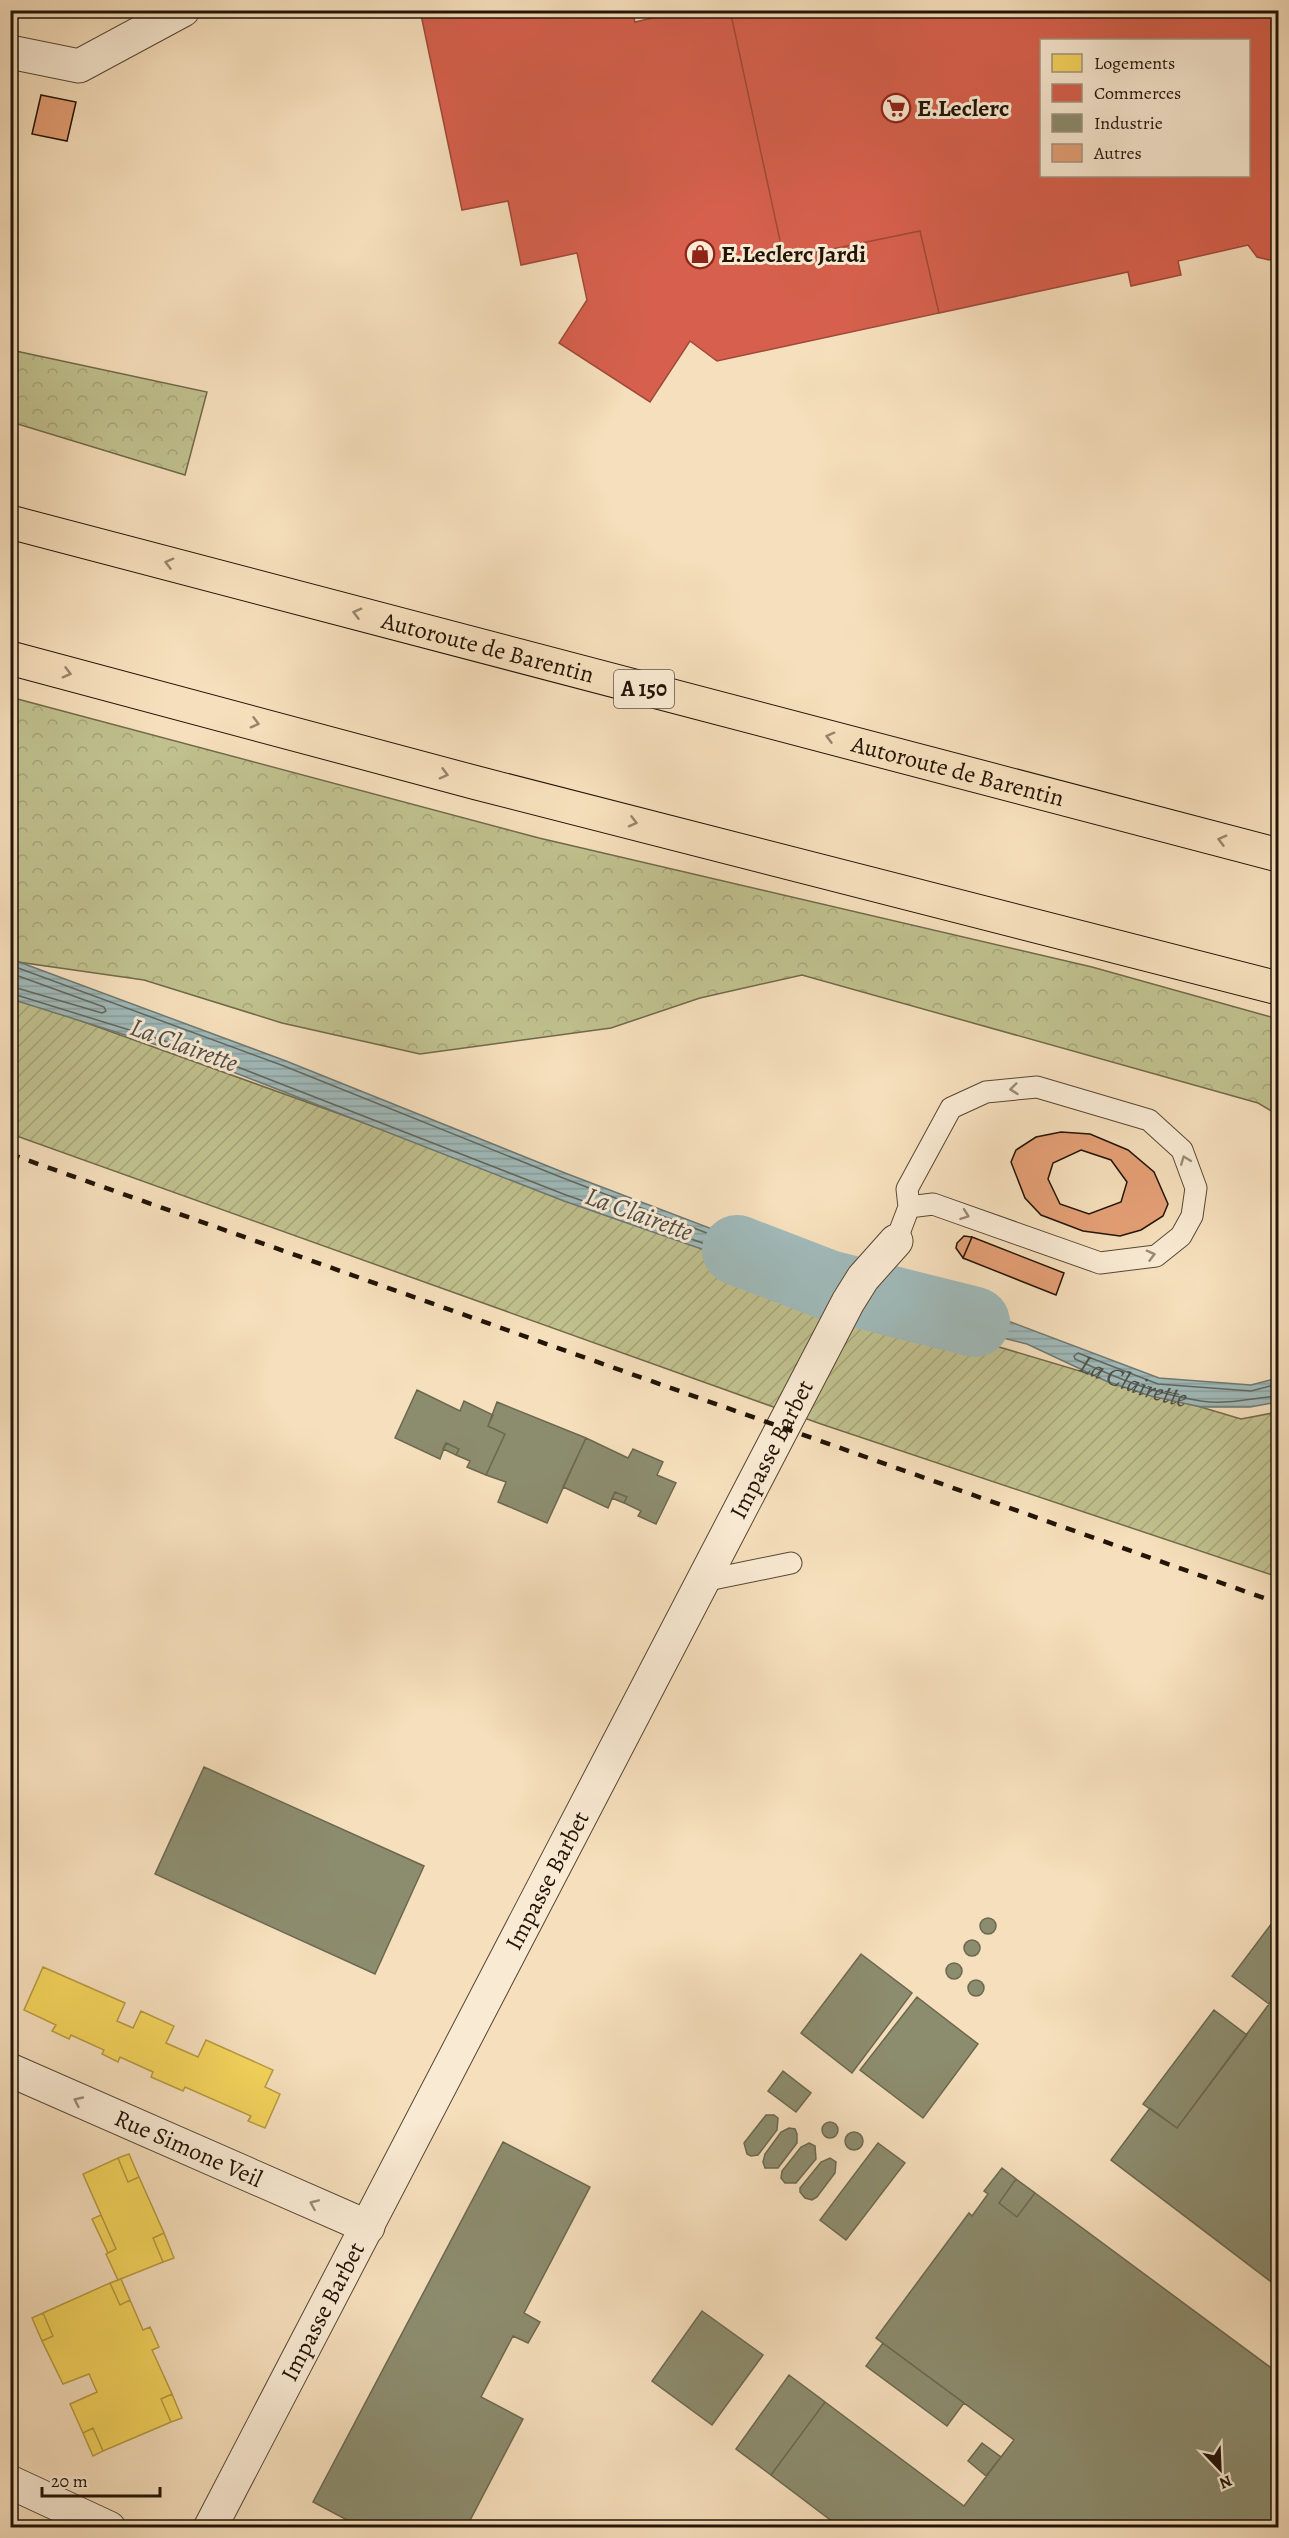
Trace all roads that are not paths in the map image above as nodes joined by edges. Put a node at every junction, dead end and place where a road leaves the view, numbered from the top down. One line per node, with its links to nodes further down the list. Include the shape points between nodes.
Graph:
1 (183, 10): 2 (street, via 80,66)
2 (10, 52)
3 (10, 522): 5 (highway, Autoroute de Barentin / A 150, one-way to 3)
4 (10, 658): 6 (highway, one-way to 6, via 477,783)
5 (1278, 855)
6 (1278, 988)
7 (909, 1207): 7 (lane, one-way to 7, via 933,1204 1100,1263 1156,1256 1181,1236 1192,1216 1196,1188 1182,1150 1149,1120 1038,1087 986,1092 951,1108 907,1189); 8 (lane)
8 (896, 1241): 10 (street, Impasse Barbet, via 856,1290)
9 (791, 1563): 10 (lane)
10 (703, 1581): 12 (street, Impasse Barbet)
11 (10, 2070): 12 (street, Rue Simone Veil, one-way to 11)
12 (368, 2227): 15 (street, Impasse Barbet)
13 (10, 2482): 14 (street)
14 (109, 2528)
15 (210, 2528)

